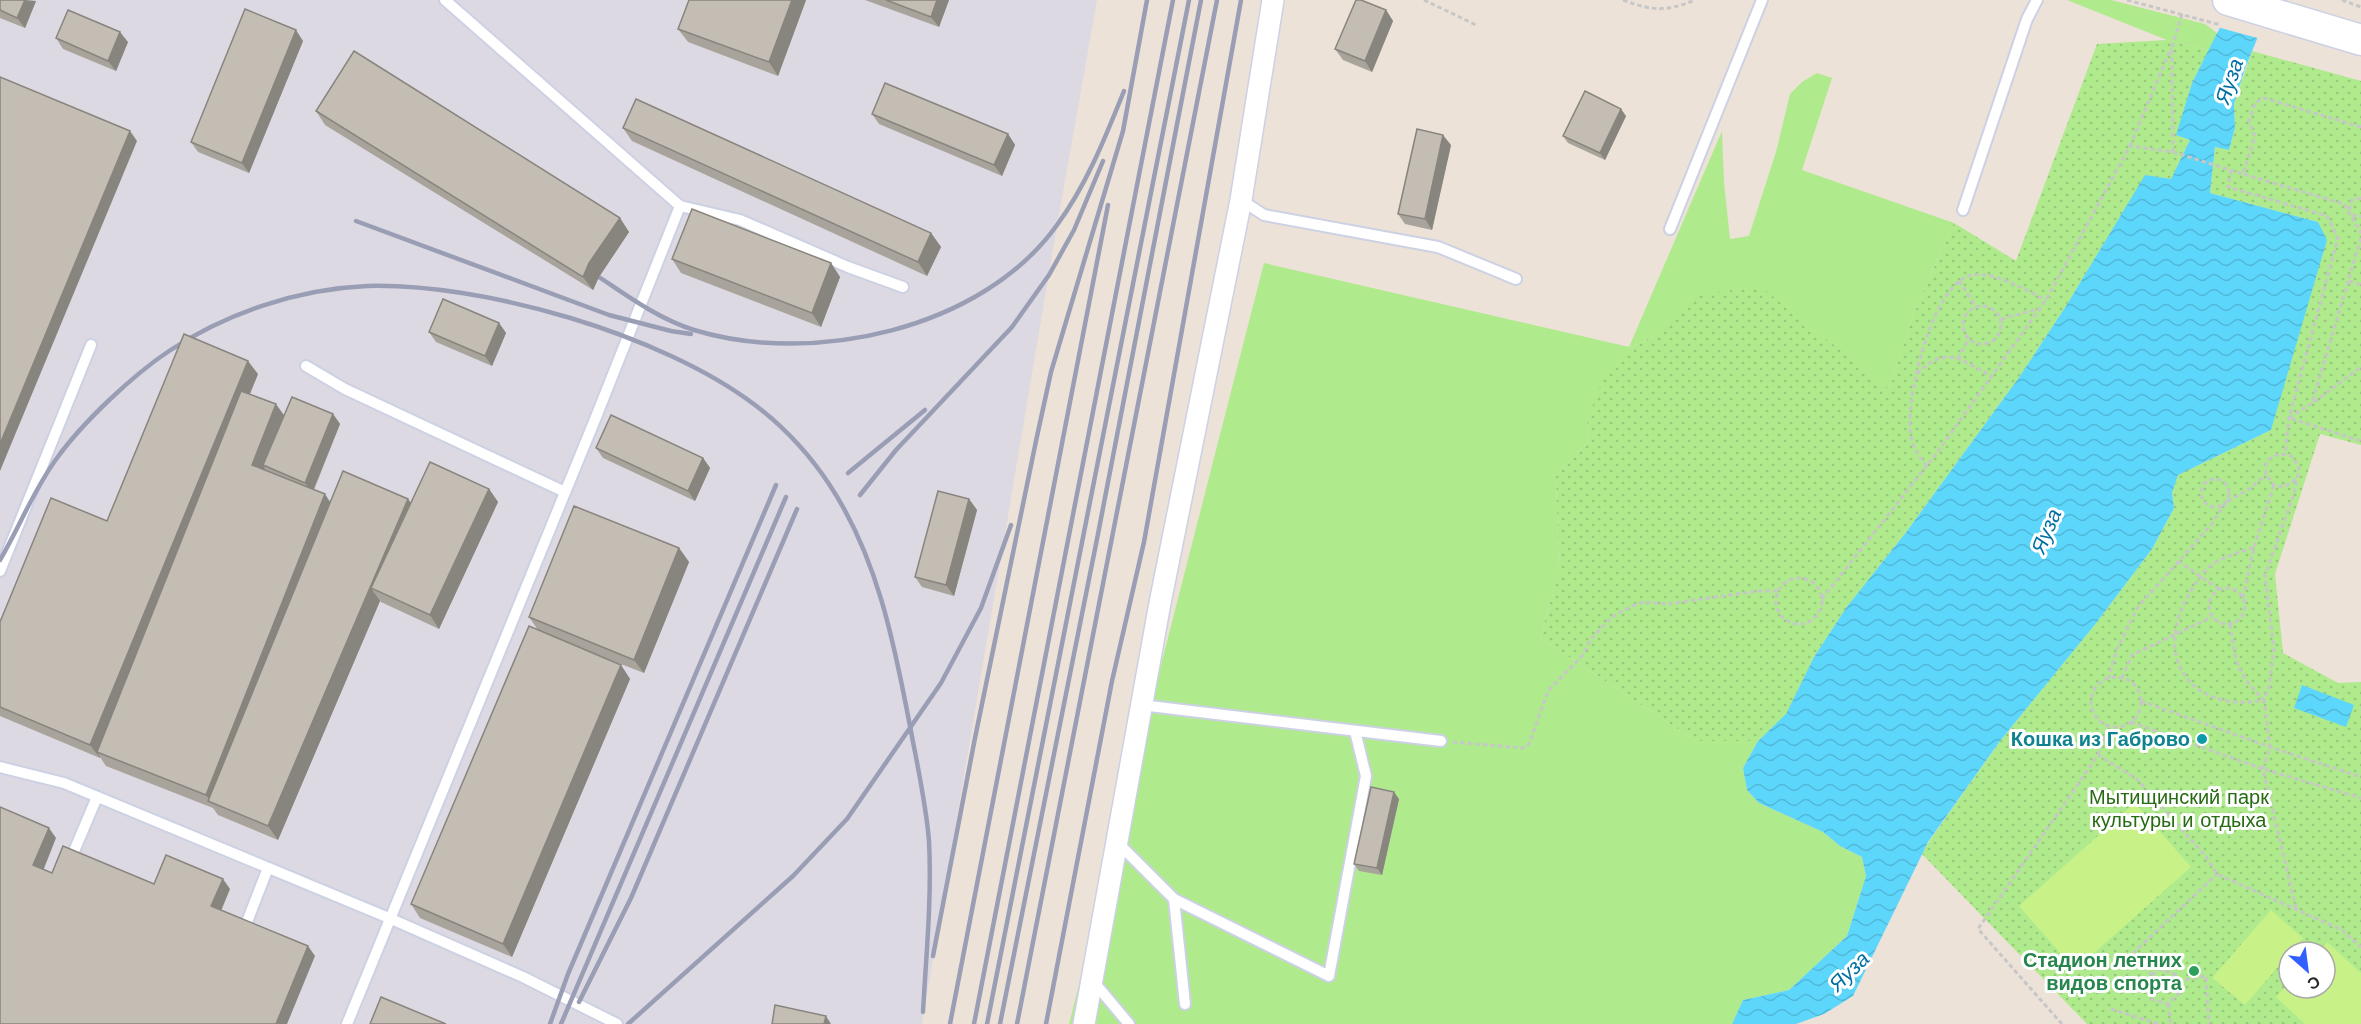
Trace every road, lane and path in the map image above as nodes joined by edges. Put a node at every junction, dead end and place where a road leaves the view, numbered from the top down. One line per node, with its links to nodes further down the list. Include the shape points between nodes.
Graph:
1 (446, 0): 26 (lane)
2 (1273, 0): 24 (street)
3 (1424, 0): 14 (path)
4 (1623, 0): 5 (path, via 1648,9 1676,8)
5 (1695, 0)
6 (1762, 0): 30 (lane)
7 (2037, 0): 27 (lane, via 2027,19)
8 (2127, 0): 12 (path)
9 (2228, 0): 15 (main road)
10 (2342, 0): 11 (path)
11 (2361, 6)
12 (2181, 14): 13 (path); 16 (path)
13 (2206, 21)
14 (1478, 26)
15 (2361, 40)
16 (2172, 47): 18 (path); 19 (path)
17 (2361, 127): 21 (path, via 2264,98 2258,100 2249,121 2255,138)
18 (2130, 146): 19 (path); 38 (path)
19 (2173, 152): 20 (path)
20 (2231, 170): 21 (path); 50 (path, via 2228,187 2327,216 2338,238)
21 (2242, 174): 25 (path)
22 (2361, 197): 23 (path)
23 (2355, 199): 25 (path); 28 (path, via 2349,205)
24 (1241, 200): 33 (lane, via 1264,215 1438,247); 74 (street)
25 (2344, 204): 28 (path)
26 (680, 206): 37 (lane, via 740,220); 57 (lane)
27 (1963, 210)
28 (2350, 213): 29 (path); 31 (path)
29 (2361, 218)
30 (1670, 229)
31 (2361, 233)
32 (2361, 238): 35 (path)
33 (1515, 279)
34 (1959, 281): 38 (path, via 1972,275 2000,279); 39 (path); 47 (path, via 1947,292 1936,315)
35 (2349, 281): 36 (path); 49 (path)
36 (2361, 285)
37 (903, 287)
38 (2046, 300): 40 (path)
39 (1976, 307): 41 (path, via 1994,310); 42 (path, via 1964,321)
40 (2040, 308): 41 (path); 48 (path)
41 (2000, 320): 42 (path, via 2000,332 1992,341 1980,344)
42 (1969, 338): 44 (path)
43 (91, 345): 61 (lane)
44 (1958, 359): 47 (path, via 1931,361); 48 (path)
45 (306, 366): 57 (lane, via 345,389)
46 (2361, 367): 49 (path)
47 (1916, 376): 53 (path, via 1910,431 1913,446)
48 (1992, 376): 53 (path)
49 (2312, 403): 50 (path)
50 (2289, 418): 51 (path); 52 (path)
51 (2361, 441)
52 (2284, 454): 54 (path, via 2269,459); 55 (path, via 2297,463)
53 (1927, 466): 66 (path)
54 (2266, 475): 56 (path); 58 (path)
55 (2296, 479): 56 (path, via 2289,485); 72 (path, via 2265,575 2274,650)
56 (2274, 485): 59 (path)
57 (565, 492): 92 (lane)
58 (2226, 502): 58 (path, via 2214,507 2205,504 2200,491 2205,483 2213,478 2223,481 2229,488); 60 (path)
59 (2254, 547): 62 (path, via 2217,562); 65 (path)
60 (2178, 561): 62 (path); 71 (path, via 2138,607 2117,649)
61 (0, 571)
62 (2200, 576): 63 (path); 69 (path, via 2179,613)
63 (2219, 590): 65 (path, via 2235,590); 67 (path, via 2209,602)
64 (1778, 591): 66 (path, via 1789,580 1803,578 1817,585); 66 (path, via 1780,613 1799,624 1819,614); 78 (path, via 1632,606 1605,624 1582,656 1548,691 1529,744 1524,748)
65 (2243, 598): 68 (path, via 2243,614)
66 (1822, 599)
67 (2212, 617): 68 (path); 69 (path)
68 (2230, 624): 72 (path, via 2241,674)
69 (2174, 634): 70 (path, via 2132,655); 72 (path, via 2177,663 2188,683 2220,701)
70 (2122, 678): 71 (path); 73 (path, via 2134,685)
71 (2108, 679): 76 (path, via 2096,687 2091,700 2095,716)
72 (2264, 700): 79 (path)
73 (2141, 701): 75 (path); 79 (path)
74 (1141, 705): 77 (lane); 86 (street)
75 (2131, 722): 76 (path); 82 (path)
76 (2108, 726): 80 (path)
77 (1355, 731): 78 (lane); 90 (lane, via 1366,776 1329,976)
78 (1441, 741)
79 (2270, 747): 82 (path); 83 (path)
80 (2098, 754): 89 (path, via 2137,779); 105 (path, via 1978,929)
81 (0, 767): 84 (lane, via 64,783)
82 (2263, 769): 85 (path); 91 (path)
83 (2361, 777)
84 (97, 797): 87 (lane); 88 (lane)
85 (2361, 798)
86 (1116, 841): 90 (lane); 96 (street)
87 (268, 868): 92 (lane); 93 (lane)
88 (66, 870)
89 (2217, 874): 91 (path); 95 (path, via 2132,954)
90 (1174, 899): 98 (lane)
91 (2296, 908): 94 (path, via 2342,930)
92 (390, 918): 101 (lane); 102 (lane)
93 (240, 938)
94 (2361, 947)
95 (2152, 975): 97 (path, via 2158,969 2177,975); 99 (path, via 2147,981 2151,999)
96 (1093, 981): 103 (street); 104 (lane)
97 (2178, 981): 99 (path, via 2180,992); 108 (path, via 2206,976)
98 (1185, 1004)
99 (2168, 1004): 107 (path)
100 (2111, 1009): 106 (path)
101 (347, 1024)
102 (617, 1024)
103 (1084, 1024)
104 (1129, 1024)
105 (2062, 1024)
106 (2159, 1024)
107 (2171, 1024)
108 (2210, 1024)

